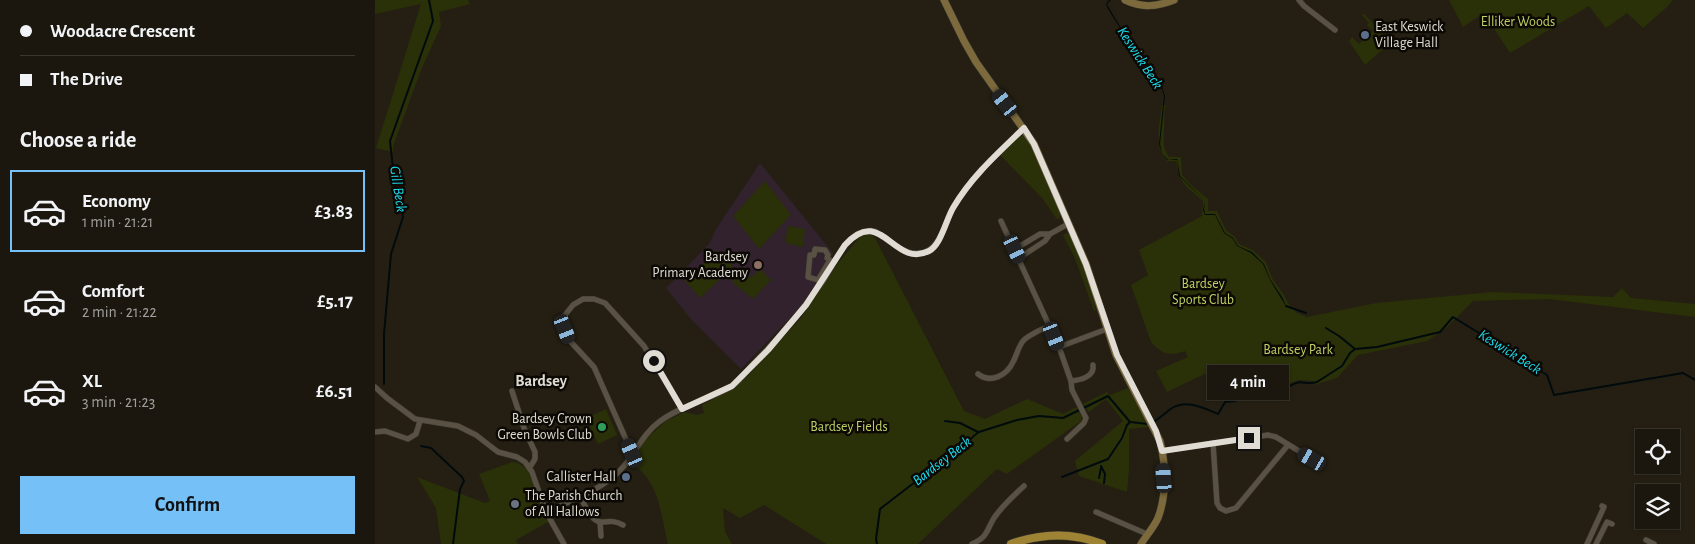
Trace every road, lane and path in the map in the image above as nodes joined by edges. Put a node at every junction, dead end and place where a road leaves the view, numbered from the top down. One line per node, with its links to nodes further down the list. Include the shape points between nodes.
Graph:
1 (944, 0): 6 (street, via 976,62)
2 (1125, 0): 3 (street, via 1145,6)
3 (1173, 0)
4 (1299, 0): 5 (street)
5 (1335, 30)
6 (1024, 128): 8 (street); 21 (street, via 972,181 954,206 934,248 922,253 908,253 874,231 858,234 845,245 806,305 732,386)
7 (1001, 221): 10 (street)
8 (1068, 224): 9 (street); 14 (street, via 1086,264)
9 (1050, 234): 10 (street, via 1041,234); 11 (street)
10 (1015, 249): 11 (street)
11 (1019, 258): 13 (street)
12 (818, 280): 12 (street, via 808,277 809,255 814,255 815,249 825,250 830,260)
13 (1050, 325): 15 (street); 17 (street, via 1025,338 1012,364 1000,375 988,380)
14 (1107, 329): 15 (street); 27 (street)
15 (1059, 347): 18 (street)
16 (1093, 365): 18 (street, via 1091,374)
17 (978, 374)
18 (1071, 381): 24 (street, via 1086,421)
19 (375, 387): 22 (street, via 409,416)
20 (512, 391): 30 (street, via 523,428 535,452)
21 (682, 409): 28 (street, via 659,422); 28 (street, via 643,346 605,303 583,299 573,305 565,315 567,335 594,367)
22 (420, 421): 23 (street, via 416,434 408,439 385,431); 30 (street, via 463,428 498,452 521,459)
23 (375, 432)
24 (1067, 439)
25 (1213, 443): 26 (street, via 1268,435); 26 (street, via 1217,503 1227,511 1236,508); 27 (street)
26 (1288, 445): 29 (street)
27 (1162, 451): 39 (street, via 1165,492 1157,519)
28 (632, 453): 32 (street, via 613,476)
29 (1312, 459)
30 (530, 467): 34 (street)
31 (1024, 486): 43 (street, via 994,518 983,538)
32 (580, 496): 34 (street); 36 (street, via 590,514)
33 (1602, 506): 47 (street, via 1605,507)
34 (546, 512): 42 (street)
35 (1096, 512): 39 (street)
36 (600, 522): 37 (street); 40 (street)
37 (623, 524)
38 (1612, 524): 48 (street, via 1607,522)
39 (1147, 534): 46 (street)
40 (601, 536)
41 (1646, 540): 49 (street)
42 (564, 544)
43 (972, 544)
44 (1011, 544): 45 (main road, via 1036,537 1067,535)
45 (1102, 544)
46 (1141, 544)
47 (1587, 544)
48 (1596, 544)
49 (1654, 544)

